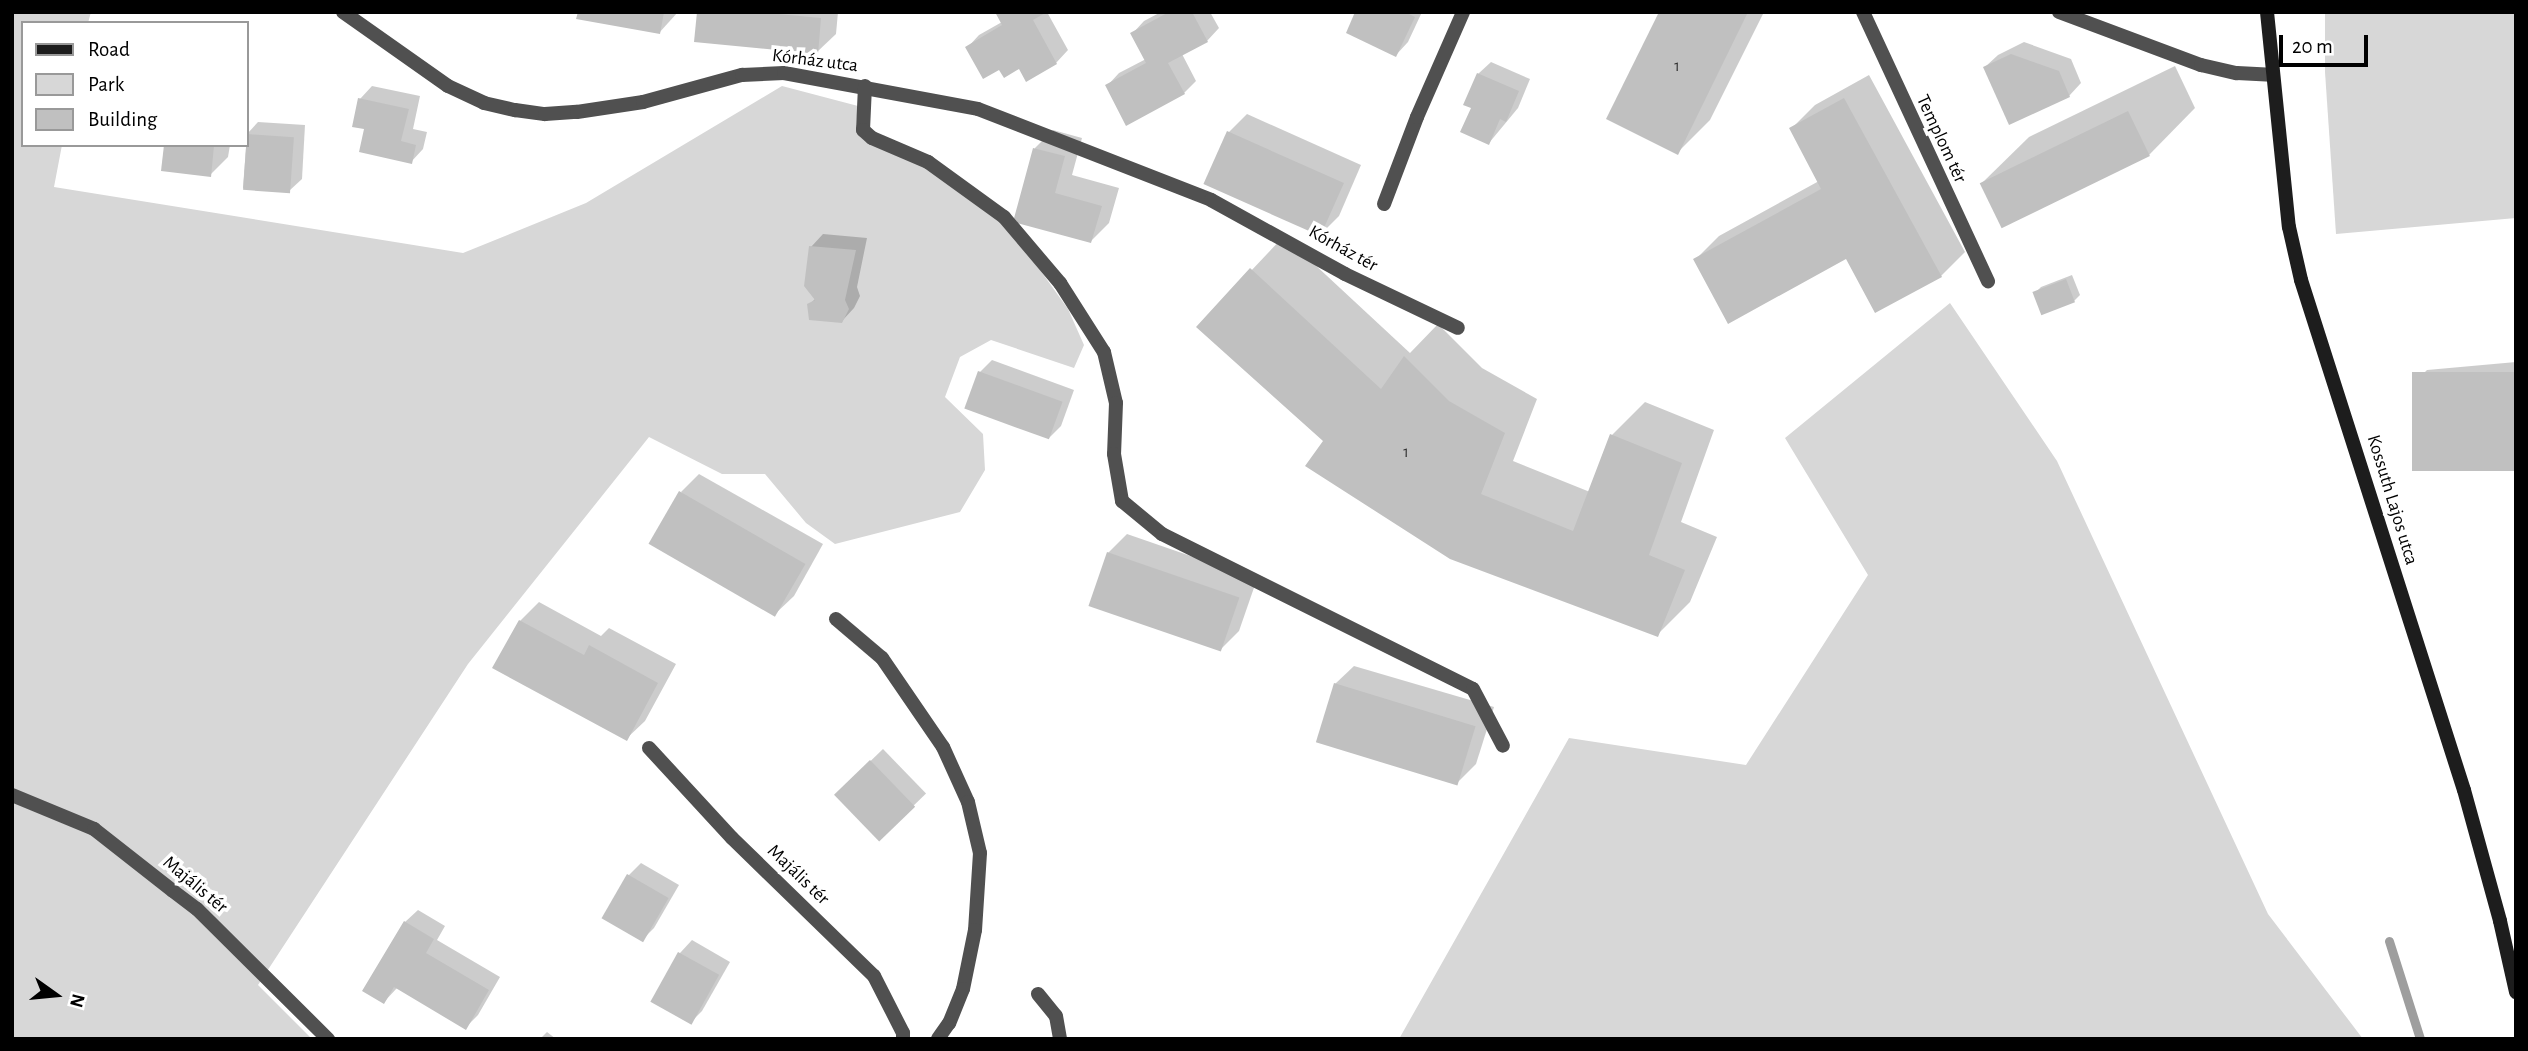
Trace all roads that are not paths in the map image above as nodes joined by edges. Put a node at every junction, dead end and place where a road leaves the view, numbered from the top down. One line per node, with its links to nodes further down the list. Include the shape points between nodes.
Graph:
1 (343, 12): 7 (street, Kórház utca, via 448,86 484,103 515,110 577,113 643,102 742,75 784,72)
2 (1463, 12): 9 (street)
3 (1863, 12): 10 (street, Templom tér)
4 (2059, 12): 6 (street, via 2201,65)
5 (2267, 12): 6 (main road, Kossuth Lajos utca)
6 (2271, 75): 16 (main road, Kossuth Lajos utca, via 2289,227 2301,280 2464,790)
7 (865, 86): 8 (street, Kórház utca, via 978,109); 13 (street, via 863,130 928,162 1004,217 1060,283 1104,352 1116,402 1114,454 1122,501 1162,534 1473,689)
8 (1212, 200): 11 (street, Kórház tér, via 1345,274)
9 (1384, 204)
10 (1988, 281)
11 (1458, 328)
12 (836, 619): 20 (street, via 881,658 943,747 968,802 980,853 975,929 963,989)
13 (1503, 746)
14 (649, 748): 19 (street, Majális tér, via 732,838 874,976)
15 (12, 795): 18 (street, Majális tér, via 94,830 189,903)
16 (2516, 992)
17 (1038, 994): 21 (street, via 1056,1016)
18 (328, 1039)
19 (903, 1039)
20 (938, 1039)
21 (1060, 1039)

